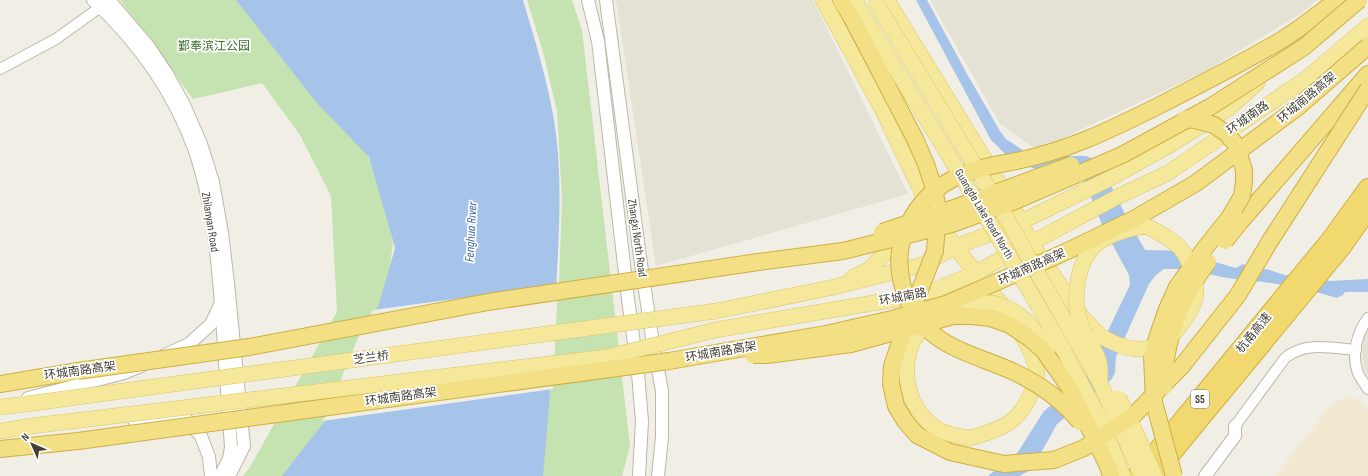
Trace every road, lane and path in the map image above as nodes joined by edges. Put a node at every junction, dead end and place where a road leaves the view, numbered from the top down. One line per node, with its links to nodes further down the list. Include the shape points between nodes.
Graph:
1 (588, 0): 48 (street, Zhangxi North Road, via 598,41 638,373 642,421)
2 (606, 0): 49 (street, Zhangxi North Road, via 640,257 662,391 662,443)
3 (823, 0): 20 (main road)
4 (841, 0): 12 (highway)
5 (855, 0): 12 (main road, Guangde Lake Road North)
6 (879, 0): 13 (main road); 35 (main road, Guangde Lake Road North, bridge)
7 (893, 0): 13 (street)
8 (1337, 0): 44 (highway, bridge, via 1280,40 1198,86 1101,134 1050,154 991,165 949,180 912,215 898,259 907,301 917,318 928,331 949,346 1014,372 1054,396 1069,408)
9 (1351, 0): 22 (main road, 环城南路, via 1228,109 1170,146 1110,179)
10 (1359, 0): 26 (highway, 环城南路高架, bridge, via 1304,47 1210,107 1122,155 1015,201 952,224 843,251)
11 (103, 2): 16 (street, via 56,40); 29 (street, Zhilanyan Road, via 166,89 195,151 211,217); 47 (street, Zhilanyan Road, via 149,48 170,80 201,144 212,182 222,233 244,446)
12 (858, 17): 18 (highway, bridge, via 915,138 930,176 938,209 935,251 892,366 891,384 896,406 917,435 950,452 1004,464 1054,460 1084,448 1132,417 1182,366 1238,294); 39 (main road, Guangde Lake Road North, bridge, via 988,220 1062,347)
13 (898, 17): 22 (main road)
14 (1368, 26): 23 (main road, 环城南路, via 1307,78 1168,173)
15 (1368, 46): 34 (highway, 环城南路高架, bridge, via 1298,107 1196,183 1134,220 946,304 826,334)
16 (0, 70)
17 (1368, 74): 55 (highway, bridge, via 1241,221 1200,272 1186,296 1166,358 1164,399)
18 (1368, 89)
19 (1368, 188): 24 (highway, 杭甬高速 / S5)
20 (924, 194): 25 (main road); 28 (main road, via 909,231 868,270)
21 (1368, 210): 24 (highway, 杭甬高速 / S5)
22 (1021, 222): 23 (main road); 25 (main road, 环城南路)
23 (1031, 243): 27 (main road, 环城南路); 35 (main road, bridge, via 1082,317 1099,335 1135,349 1164,342 1180,328 1194,306 1194,274 1182,250 1167,237 1146,226 1101,240 1084,258 1076,298 1081,325 1099,361)
24 (1336, 243): 32 (highway, 杭甬高速 / S5)
25 (955, 247): 27 (main road); 28 (main road, 环城南路, via 922,265)
26 (758, 262): 36 (highway, 环城南路高架, bridge, via 488,302 249,347); 55 (highway, bridge, via 828,249 957,208 1076,164 1179,119 1214,125 1227,134 1236,145 1244,170 1244,182 1242,196 1230,218 1177,287 1152,356 1154,402)
27 (976, 273): 39 (main road, bridge, via 1012,317 1032,353 1038,377 1029,400 1017,416 994,432 970,438 951,435 921,415 911,397 906,374 910,349 918,332 931,317 950,308 991,303 1014,311 1027,322); 40 (main road, 环城南路, bridge, via 926,294 715,330 607,358)
28 (830, 288): 30 (main road, 环城南路)
29 (221, 304): 38 (street, via 211,324 189,344 124,373); 46 (street, Zhilanyan Road, via 231,447)
30 (716, 311): 38 (main road, 芝兰桥, bridge)
31 (1368, 318): 33 (street, via 1362,326)
32 (1270, 324): 52 (highway, 杭甬高速 / S5); 54 (highway, 杭甬高速 / S5)
33 (1356, 350): 37 (street, via 1358,372); 41 (street, via 1312,347 1292,352)
34 (712, 354): 43 (highway, 环城南路高架, bridge, via 86,440); 44 (highway, bridge, via 767,355 852,344 953,316 990,318 1010,325 1043,350 1069,387)
35 (1100, 383): 53 (main road, Guangde Lake Road North, bridge); 54 (main road, bridge, via 1119,398)
36 (0, 384)
37 (1368, 389)
38 (0, 406)
39 (1101, 421): 51 (main road, Guangde Lake Road North, bridge)
40 (31, 426): 42 (main road); 45 (street, via 184,416 201,436 209,457)
41 (1235, 426): 56 (street, via 1235,436)
42 (0, 430)
43 (0, 449)
44 (1100, 451): 50 (highway, bridge)
45 (211, 476)
46 (220, 476)
47 (229, 476)
48 (639, 476)
49 (658, 476)
50 (1111, 476)
51 (1123, 476)
52 (1136, 476)
53 (1142, 476)
54 (1154, 476)
55 (1174, 476)
56 (1204, 476)

